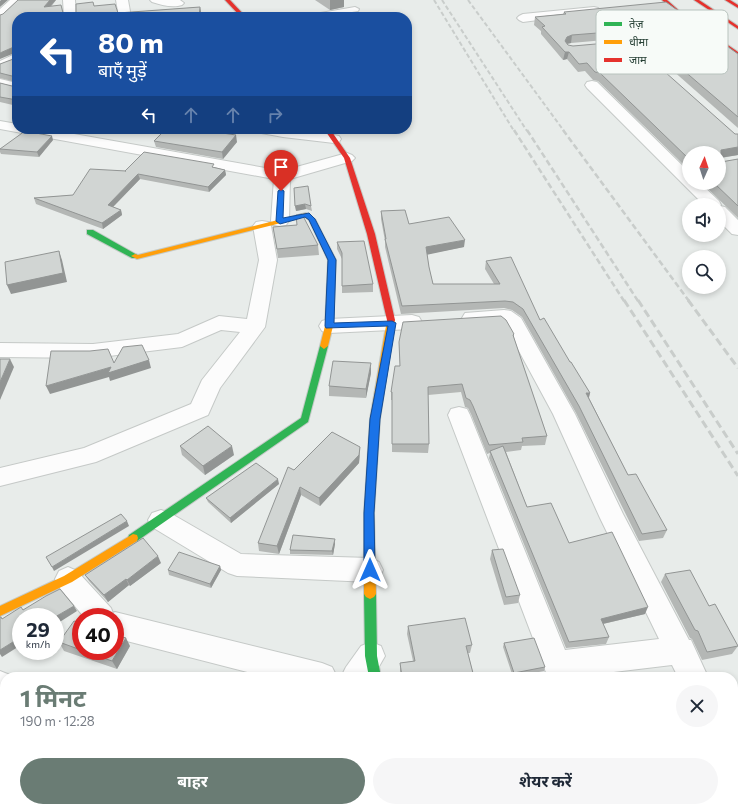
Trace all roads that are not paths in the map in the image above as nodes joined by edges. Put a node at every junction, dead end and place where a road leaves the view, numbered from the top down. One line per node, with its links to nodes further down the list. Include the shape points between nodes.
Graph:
1 (16, 0): 20 (street)
2 (69, 0): 16 (street)
3 (122, 0): 17 (street)
4 (156, 0): 9 (street)
5 (227, 0): 18 (street)
6 (696, 0): 15 (street)
7 (727, 0): 12 (street)
8 (666, 1): 10 (street); 14 (street)
9 (178, 3)
10 (652, 3)
11 (606, 8): 21 (street)
12 (738, 8)
13 (355, 9): 19 (lane)
14 (676, 10)
15 (711, 10)
16 (70, 12)
17 (124, 12)
18 (239, 12)
19 (338, 12)
20 (0, 16)
21 (524, 18)
22 (728, 21): 23 (street)
23 (738, 28)
24 (728, 47): 25 (street)
25 (738, 54)
26 (12, 60): 27 (street)
27 (0, 66)
28 (0, 83): 30 (street)
29 (592, 85): 34 (street)
30 (12, 86)
31 (49, 134): 35 (street)
32 (330, 134): 33 (street)
33 (347, 158): 35 (street); 42 (street, via 371,234)
34 (682, 168)
35 (282, 176): 39 (street)
36 (698, 190): 37 (street)
37 (706, 198)
38 (726, 218): 40 (street)
39 (271, 224): 41 (street, via 137,257); 43 (street, via 306,214 312,219 332,260); 44 (street, via 268,260)
40 (738, 230)
41 (90, 232)
42 (392, 323): 43 (street); 49 (street, via 375,419 369,513); 54 (street, via 504,316 514,323 564,414 612,518)
43 (329, 326): 48 (street, via 305,420)
44 (255, 327): 45 (street, via 220,324 182,340 93,351); 47 (street, via 210,385 200,409 88,456)
45 (0, 350)
46 (459, 415): 54 (street, via 557,665)
47 (0, 477)
48 (161, 520): 49 (street, via 237,565); 50 (street)
49 (370, 570): 55 (street)
50 (68, 578): 51 (street); 52 (street)
51 (93, 608)
52 (0, 611)
53 (124, 627): 56 (street)
54 (681, 650): 57 (street)
55 (367, 670)
56 (302, 672)
57 (691, 672)

